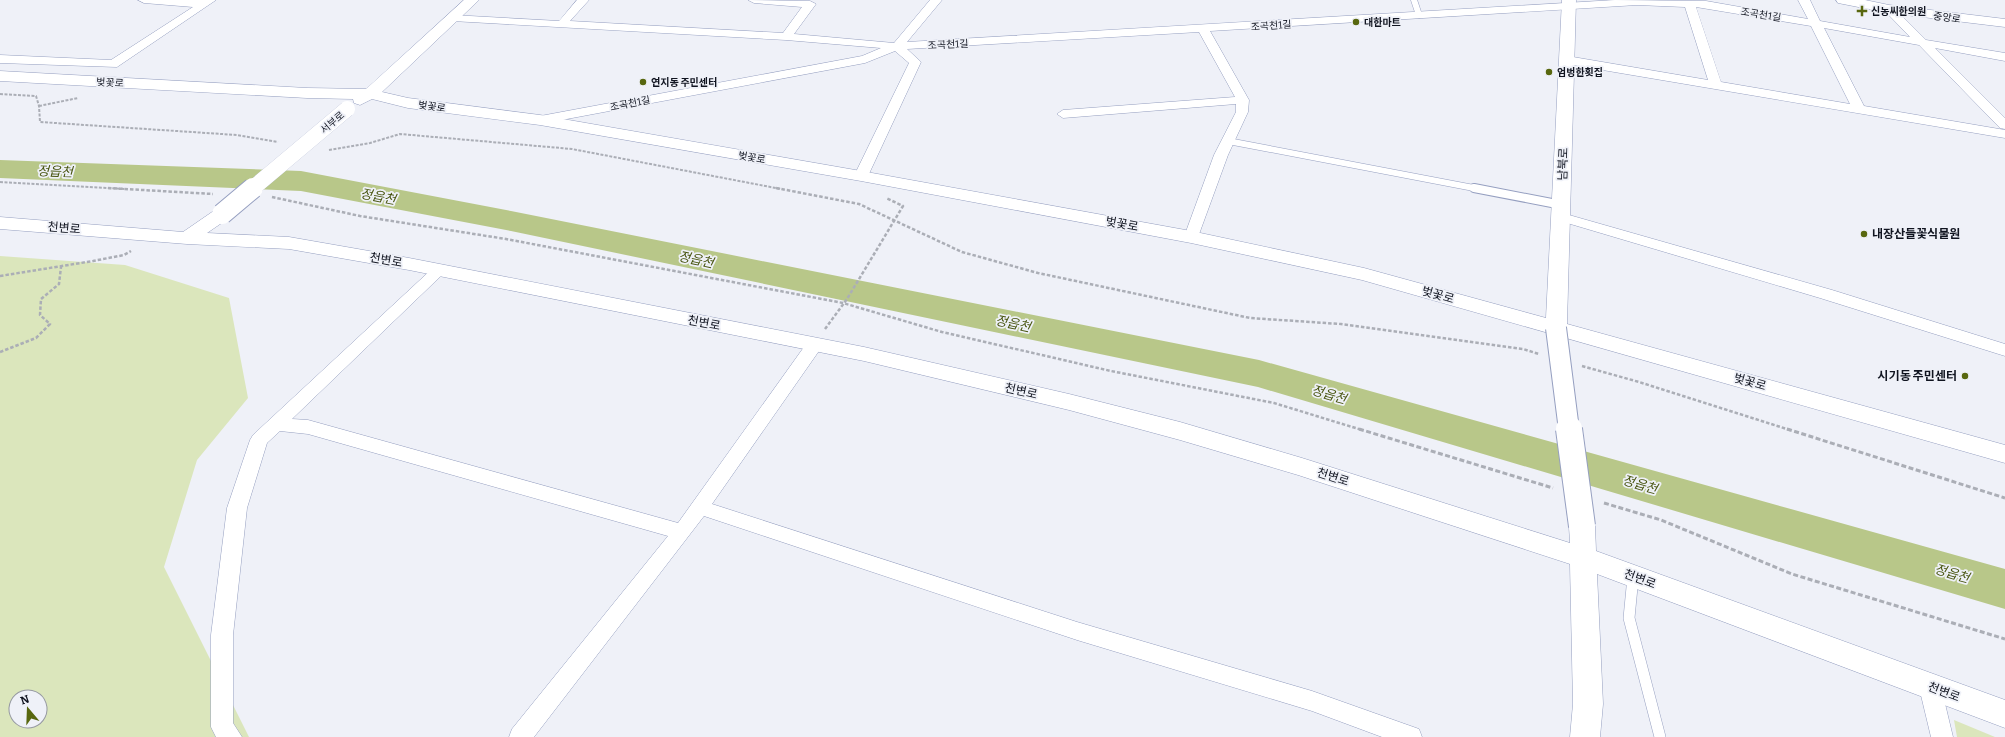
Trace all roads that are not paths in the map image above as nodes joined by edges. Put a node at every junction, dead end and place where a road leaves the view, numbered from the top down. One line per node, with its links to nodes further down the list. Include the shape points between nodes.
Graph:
1 (144, 0): 9 (street)
2 (472, 0): 14 (street, 서부로)
3 (583, 0): 17 (street)
4 (754, 0): 19 (street, via 810,4)
5 (936, 0): 21 (street)
6 (1414, 0): 13 (lane)
7 (1804, 0): 15 (street)
8 (1843, 0): 12 (street, 중앙로)
9 (207, 2): 23 (street, via 113,64)
10 (1569, 3): 11 (street, 조곡천1길); 13 (street, 조곡천1길); 24 (street, 남북로)
11 (1688, 3): 15 (street, 조곡천1길); 26 (street)
12 (1889, 9): 16 (street, 중앙로); 20 (street)
13 (1419, 15): 18 (street, 조곡천1길)
14 (452, 18): 17 (street); 27 (street, 서부로)
15 (1815, 23): 20 (street, 조곡천1길); 29 (street)
16 (2005, 23)
17 (560, 25): 19 (street)
18 (1203, 29): 21 (street, 조곡천1길); 28 (street)
19 (786, 37): 21 (street)
20 (1923, 43): 22 (street, 조곡천1길); 32 (street)
21 (897, 46): 31 (street, 조곡천1길, via 865,59); 35 (street, via 915,62)
22 (2005, 57)
23 (0, 59)
24 (1567, 60): 26 (street); 36 (street, 남북로)
25 (0, 76): 27 (street, 벚꽃로, via 307,94)
26 (1716, 85): 29 (street)
27 (370, 94): 31 (street, 벚꽃로, via 408,103); 39 (street, 서부로, bridge, via 347,108 222,214)
28 (1243, 100): 30 (street); 34 (street, via 1242,112)
29 (1859, 109): 33 (street)
30 (1063, 114)
31 (540, 120): 35 (street, 벚꽃로)
32 (2005, 125)
33 (2005, 134)
34 (1228, 141): 36 (lane); 38 (street)
35 (860, 176): 38 (street, 벚꽃로)
36 (1562, 211): 41 (street, 남북로); 43 (street)
37 (0, 223): 39 (street, 천변로)
38 (1191, 237): 41 (street, 벚꽃로, via 1364,274)
39 (187, 238): 40 (street, 천변로, via 289,243)
40 (439, 270): 42 (street, 천변로); 44 (street, via 396,308)
41 (1556, 328): 45 (street, 벚꽃로); 48 (street, 남북로, bridge)
42 (815, 344): 46 (street); 48 (street, 천변로, via 1069,402 1180,431 1302,467)
43 (2005, 350)
44 (278, 424): 47 (street, via 308,427); 52 (street, via 259,440 237,508 222,635 222,727)
45 (2005, 454)
46 (700, 507): 47 (street); 54 (street, via 1077,630 1312,701)
47 (682, 532): 53 (street)
48 (1584, 558): 49 (street, 천변로); 55 (street, 남북로, via 1588,704)
49 (1633, 577): 50 (street, 천변로); 56 (lane, via 1629,618)
50 (1930, 687): 51 (street, 천변로); 57 (street)
51 (2005, 714)
52 (231, 737)
53 (520, 737)
54 (1411, 737)
55 (1585, 737)
56 (1660, 737)
57 (1942, 737)

